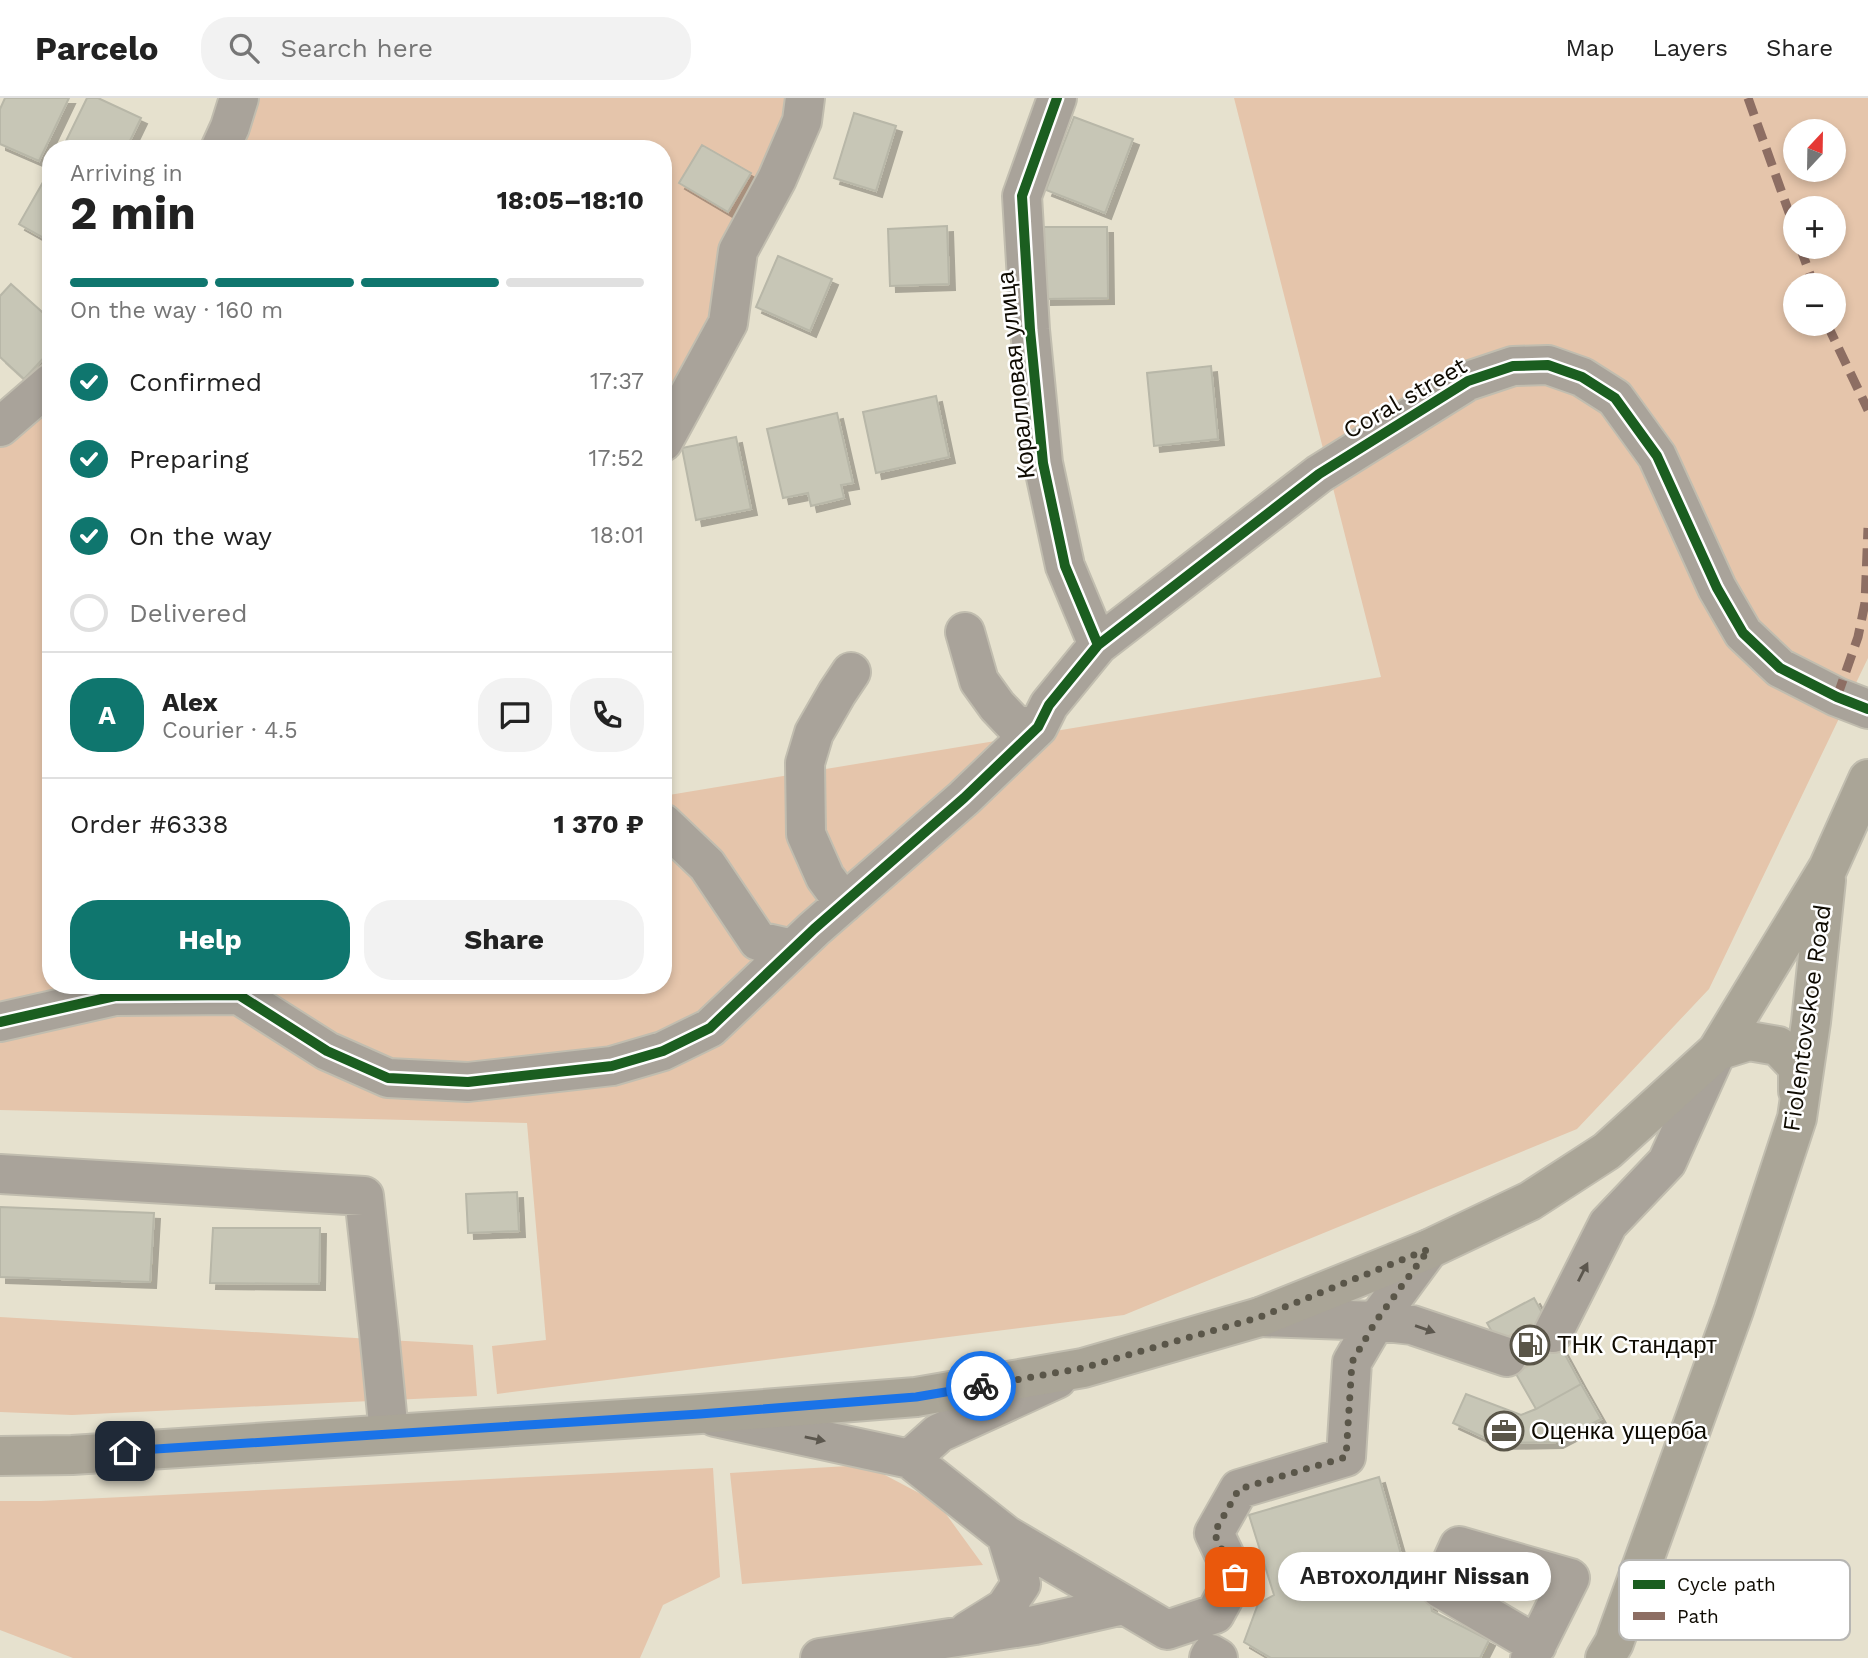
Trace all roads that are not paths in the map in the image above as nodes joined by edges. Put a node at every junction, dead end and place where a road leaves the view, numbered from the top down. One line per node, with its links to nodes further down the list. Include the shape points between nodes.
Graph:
1 (239, 98): 4 (street)
2 (805, 98): 6 (street, via 802,121 782,168 738,251 728,323)
3 (1057, 98): 9 (street, Коралловая улица, via 1022,196 1030,330 1043,463 1062,553)
4 (224, 140)
5 (42, 391): 7 (street)
6 (672, 426)
7 (0, 427)
8 (965, 632): 12 (street, via 979,681 997,706 1015,725)
9 (1098, 645): 11 (street, Coral street, via 1319,474 1468,381 1513,366 1548,365 1582,377 1615,398 1636,425 1657,457 1717,588 1743,633 1780,668); 12 (street, Coral street)
10 (851, 672): 16 (street, via 814,733 805,763 806,834 825,877)
11 (1868, 709)
12 (1043, 716): 16 (street, Coral street, via 964,798)
13 (1868, 779): 15 (main road)
14 (672, 832): 17 (street, via 707,865 758,941)
15 (1828, 868): 21 (main road); 22 (main road, Fiolentovskoe Road)
16 (844, 903): 17 (street, Coral street)
17 (793, 948): 19 (street, Coral street, via 710,1028 663,1051 612,1066 468,1082 388,1078 327,1051)
18 (158, 994): 20 (street, via 115,996)
19 (250, 994)
20 (0, 1022)
21 (1717, 1051): 22 (main road, via 1749,1041 1778,1046 1798,1067); 24 (main road, via 1607,1151 1530,1201); 27 (street, one-way to 21, via 1608,1224 1667,1162)
22 (1797, 1118): 35 (main road, Fiolentovskoe Road)
23 (0, 1174): 31 (street, via 364,1196)
24 (1429, 1249): 25 (main road); 26 (street)
25 (1260, 1317): 26 (street); 29 (main road)
26 (1376, 1321): 28 (street, one-way to 28, via 1412,1325); 36 (street, via 1352,1362 1346,1457 1239,1489 1214,1533 1235,1577 1215,1614 1167,1630)
27 (1553, 1333)
28 (1507, 1357)
29 (1083, 1368): 30 (main road, via 916,1397); 33 (street, via 939,1433)
30 (700, 1414): 31 (main road); 33 (street, one-way to 33)
31 (389, 1434): 32 (main road)
32 (0, 1456)
33 (910, 1459): 34 (street)
34 (1006, 1535): 36 (street); 38 (street, via 1021,1584 1005,1608)
35 (1644, 1560)
36 (1123, 1605): 38 (street)
37 (1619, 1631): 39 (main road, Fiolentovskoe Road)
38 (960, 1636): 40 (street)
39 (1611, 1653)
40 (820, 1658)
41 (1209, 1658): 42 (street, via 1211,1654)
42 (1218, 1658)

